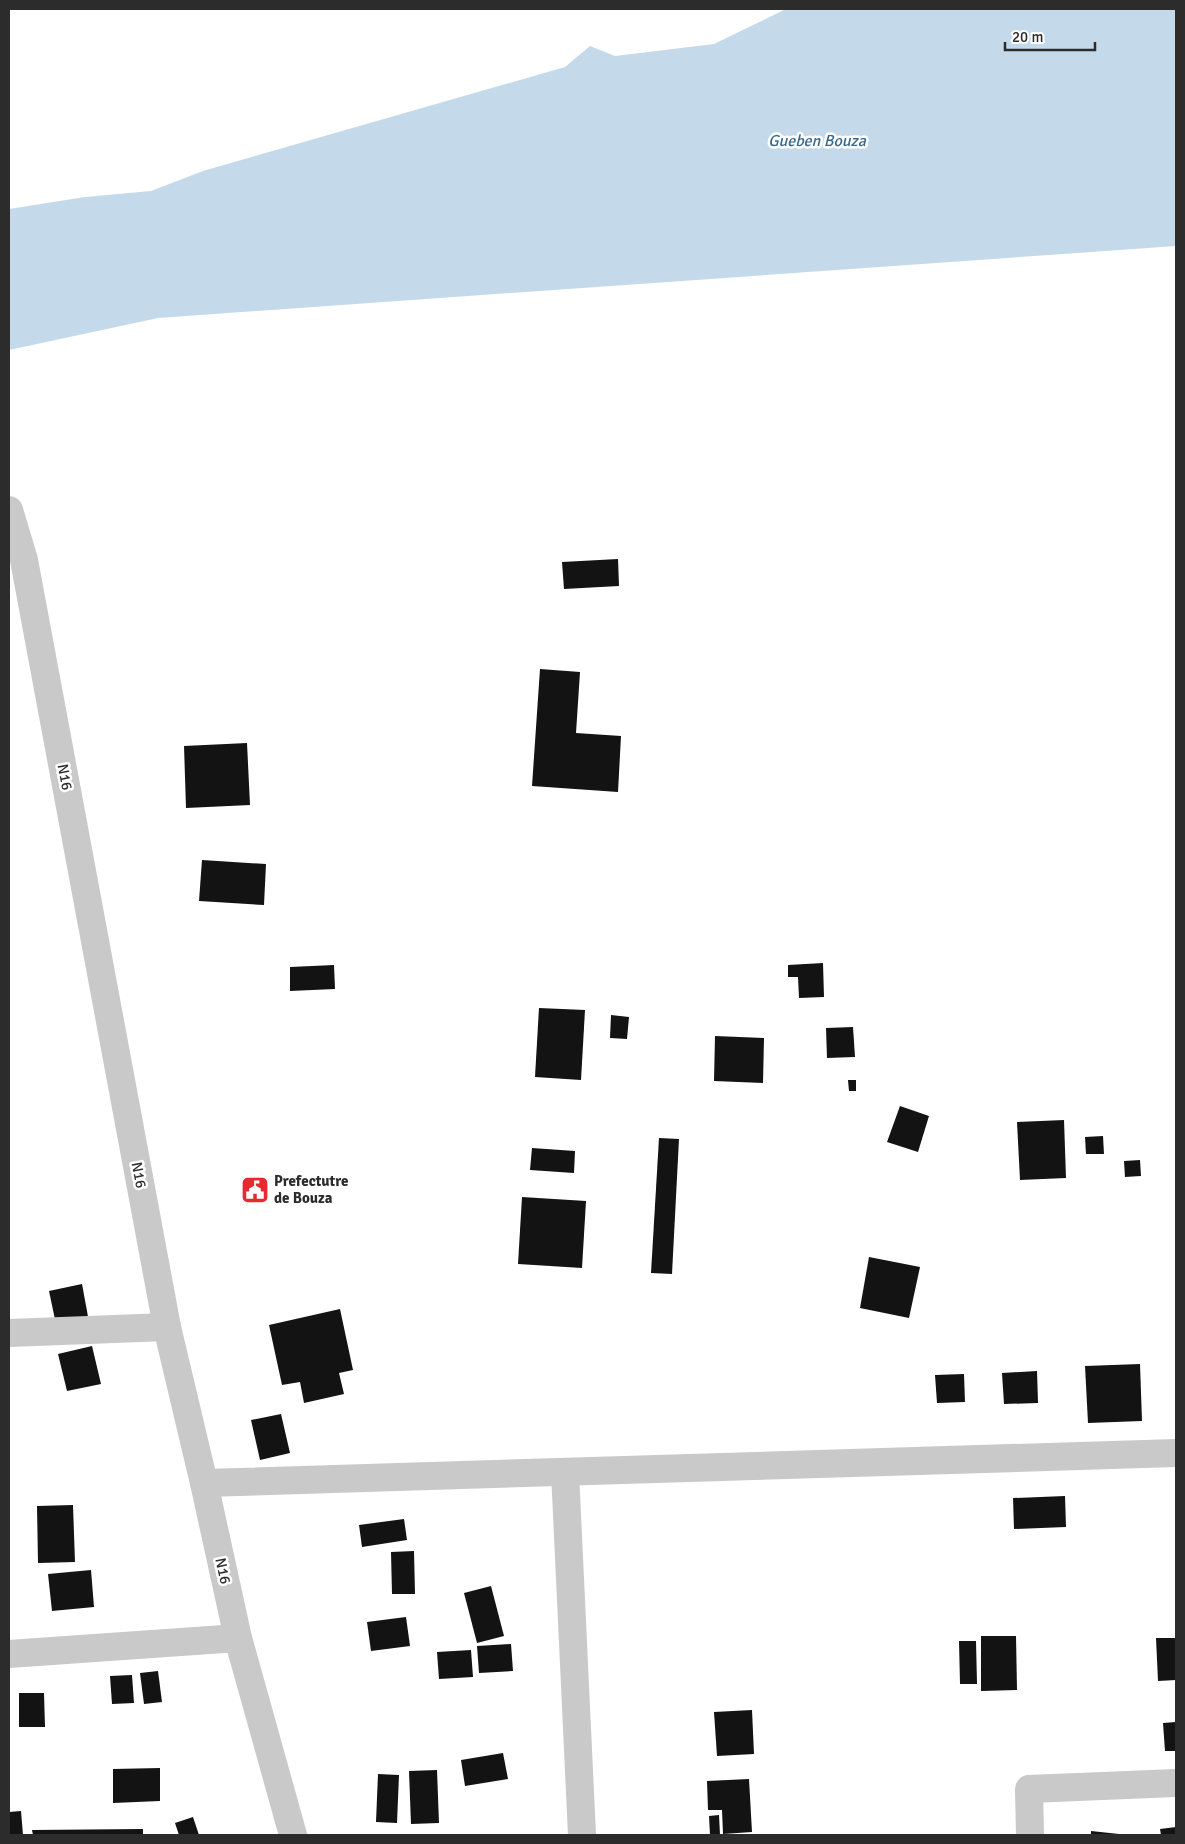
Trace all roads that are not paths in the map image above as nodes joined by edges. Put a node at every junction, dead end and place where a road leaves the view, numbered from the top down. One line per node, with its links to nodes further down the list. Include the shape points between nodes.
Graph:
1 (9, 510): 2 (street, N16, via 26,570)
2 (167, 1327): 3 (street); 6 (street, N16)
3 (9, 1333)
4 (1176, 1453): 5 (street)
5 (565, 1472): 6 (street); 11 (street)
6 (204, 1483): 7 (street, N16)
7 (238, 1638): 8 (street); 10 (street, N16)
8 (9, 1654)
9 (1176, 1783): 12 (street, via 1029,1788)
10 (293, 1835)
11 (582, 1835)
12 (1030, 1835)

